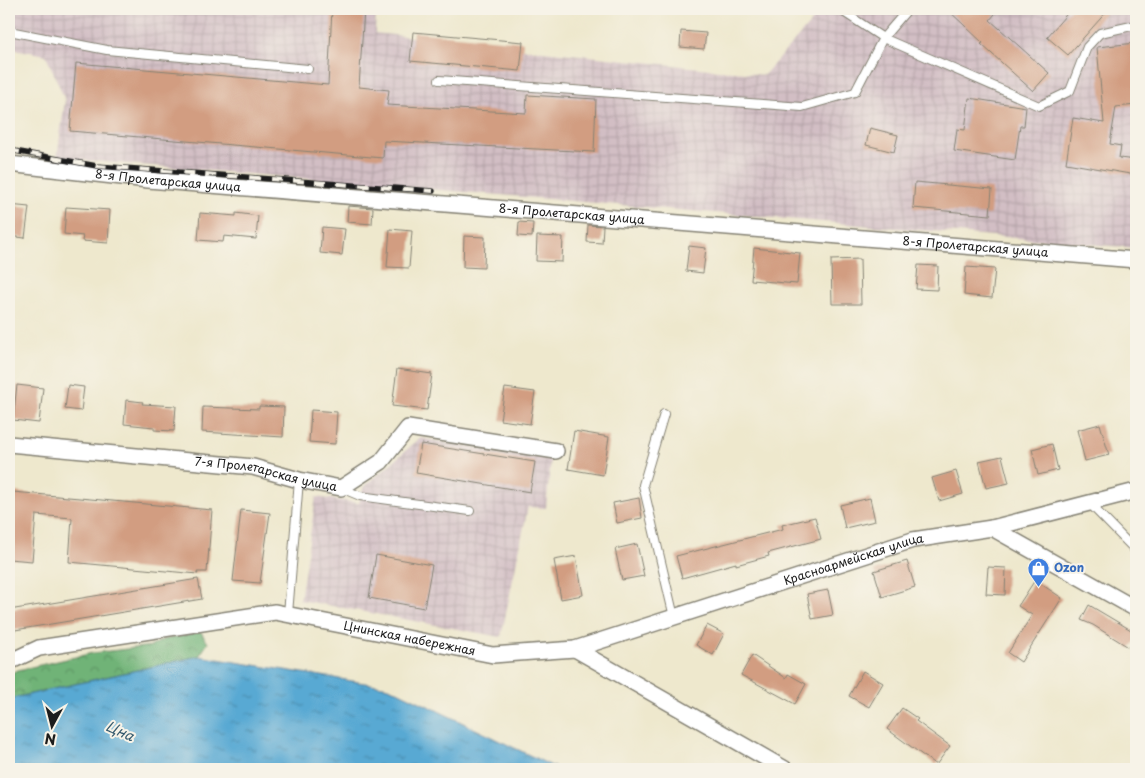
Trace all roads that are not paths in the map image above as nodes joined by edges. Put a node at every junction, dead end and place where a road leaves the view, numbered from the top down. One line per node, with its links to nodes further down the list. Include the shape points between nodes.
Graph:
1 (839, 9): 5 (lane)
2 (908, 9): 5 (lane)
3 (1136, 25): 5 (lane, via 1100,33 1087,47 1070,91 1039,106)
4 (9, 31): 6 (lane, via 107,50)
5 (883, 38): 7 (lane, via 855,92 802,107)
6 (308, 69)
7 (439, 80)
8 (9, 164): 9 (street, 8-я Пролетарская улица, via 158,180)
9 (1136, 260)
10 (664, 414): 22 (lane, via 643,485)
11 (9, 444): 13 (street, 7-я Пролетарская улица, via 253,467)
12 (556, 451): 14 (street, 7-я Пролетарская улица, via 408,428 381,462)
13 (299, 480): 14 (street, 7-я Пролетарская улица); 21 (lane)
14 (341, 488): 17 (lane, via 360,496)
15 (1136, 491): 16 (street, Красноармейская улица)
16 (1090, 503): 18 (street, Красноармейская улица); 19 (lane)
17 (470, 511)
18 (992, 528): 20 (street); 22 (street, Красноармейская улица, via 913,540)
19 (1136, 551)
20 (1136, 609)
21 (288, 614): 23 (street, Цнинская набережная, via 493,655); 24 (street, Цнинская набережная, via 275,612 39,648)
22 (674, 617): 23 (street, Красноармейская улица)
23 (575, 648): 25 (street)
24 (9, 662)
25 (785, 769)

